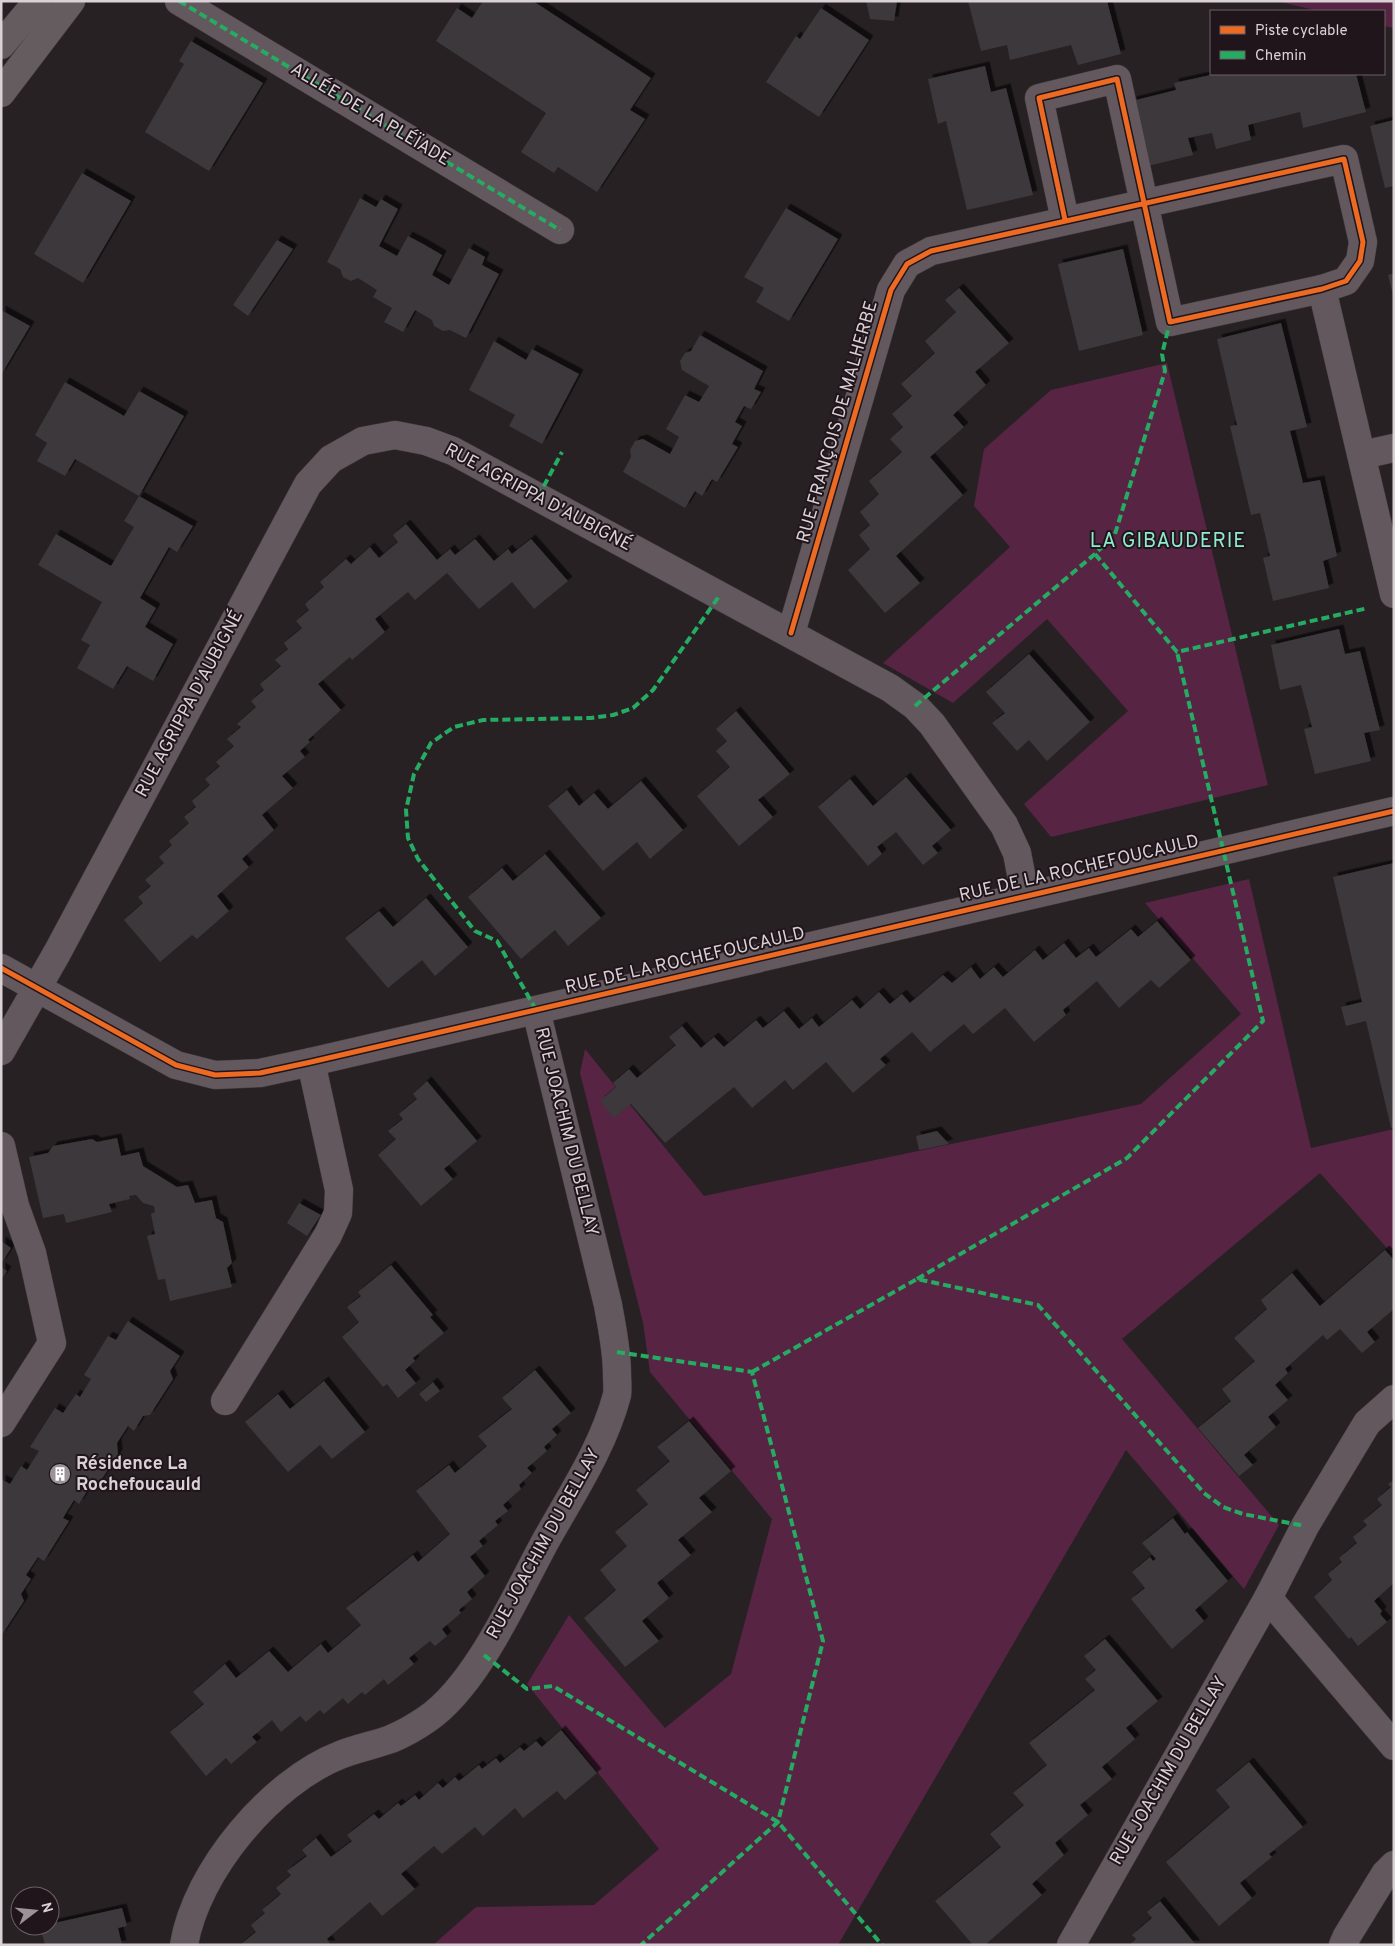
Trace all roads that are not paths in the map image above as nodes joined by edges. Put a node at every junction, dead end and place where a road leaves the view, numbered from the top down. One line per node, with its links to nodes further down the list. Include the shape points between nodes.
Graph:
1 (38, 1): 4 (street)
2 (71, 1): 5 (street)
3 (179, 1): 8 (street, ALLÉE DE LA PLÉÏADE)
4 (1, 45)
5 (1, 93)
6 (1144, 202): 7 (street, RUE FRANÇOIS DE MALHERBE); 7 (street, RUE FRANÇOIS DE MALHERBE, via 1117,79 1039,98); 9 (street, RUE FRANÇOIS DE MALHERBE, via 1170,322); 9 (street, RUE FRANÇOIS DE MALHERBE, via 1344,159 1363,242 1360,262 1346,280)
7 (1065, 220): 13 (street, RUE FRANÇOIS DE MALHERBE, via 930,251 906,264 891,290)
8 (560, 230)
9 (1322, 289): 11 (street)
10 (1394, 448): 11 (street)
11 (1362, 455): 12 (street)
12 (1394, 594)
13 (791, 634): 15 (street, RUE AGRIPPA D'AUBIGNÉ, via 890,688 915,706 932,724 1004,825 1016,853); 17 (street, RUE AGRIPPA D'AUBIGNÉ, via 453,451 395,435 363,441 331,459 308,484)
14 (1394, 811): 15 (street, RUE DE LA ROCHEFOUCAULD)
15 (1025, 895): 18 (street, RUE DE LA ROCHEFOUCAULD)
16 (1, 968): 17 (street, RUE DE LA ROCHEFOUCAULD)
17 (37, 989): 19 (street, RUE AGRIPPA D'AUBIGNÉ); 20 (street, RUE DE LA ROCHEFOUCAULD, via 176,1065 215,1076 260,1073)
18 (536, 1010): 20 (street, RUE DE LA ROCHEFOUCAULD); 28 (street, RUE JOACHIM DU BELLAY, via 617,1352 617,1393 599,1444 484,1655 454,1695 428,1718 394,1738 340,1755 305,1772 269,1800 212,1873 187,1926)
19 (1, 1051)
20 (311, 1062): 23 (street, via 339,1190 338,1213 328,1235)
21 (1, 1146): 24 (street, via 15,1206 32,1253 52,1343)
22 (1394, 1399): 25 (street, RUE JOACHIM DU BELLAY, via 1367,1423 1305,1526)
23 (225, 1400)
24 (1, 1423)
25 (1268, 1598): 26 (street); 29 (street, RUE JOACHIM DU BELLAY)
26 (1394, 1746)
27 (1394, 1865): 30 (street, via 1385,1874)
28 (184, 1945)
29 (1071, 1945)
30 (1343, 1945)

